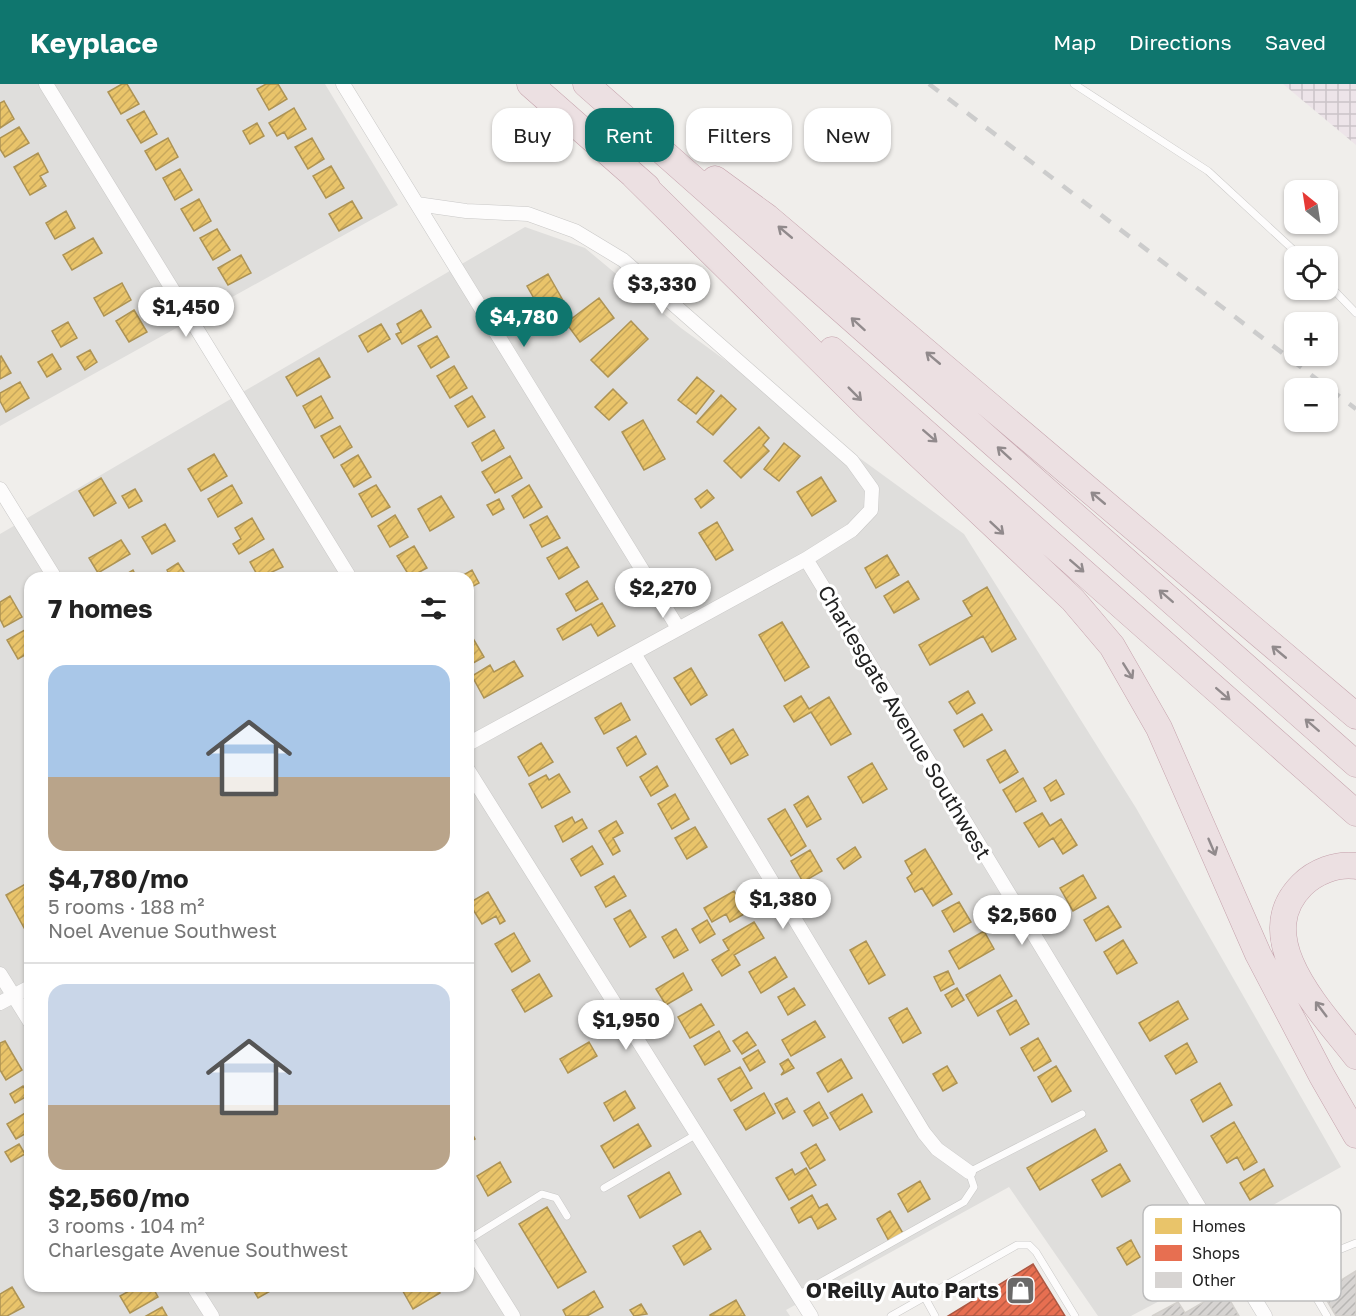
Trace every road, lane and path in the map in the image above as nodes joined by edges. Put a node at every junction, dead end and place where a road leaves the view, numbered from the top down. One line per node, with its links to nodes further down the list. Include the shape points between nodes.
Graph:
1 (46, 84): 18 (street)
2 (343, 84): 11 (street)
3 (530, 84): 10 (highway)
4 (586, 84): 7 (highway)
5 (1074, 84): 6 (lane)
6 (1081, 87): 12 (lane, via 1208,171)
7 (613, 108)
8 (674, 151): 21 (highway, one-way to 8, via 767,217)
9 (674, 162): 23 (highway, one-way to 9)
10 (634, 176): 25 (highway, one-way to 25); 35 (highway, one-way to 35, via 869,408 1073,600 1112,646 1159,728 1263,963)
11 (417, 204): 16 (street, via 528,214 575,231 623,260 852,461 872,489 871,510 852,530); 19 (street)
12 (1289, 246)
13 (1338, 294): 14 (lane)
14 (1356, 313)
15 (0, 489): 17 (street)
16 (806, 559): 19 (street); 38 (street, Charlesgate Avenue Southwest)
17 (51, 572)
18 (346, 572)
19 (678, 628): 20 (street)
20 (635, 654): 22 (street); 36 (street, via 924,1132 937,1149)
21 (1356, 716)
22 (474, 741)
23 (1356, 764)
24 (474, 780): 34 (street)
25 (1356, 813)
26 (1356, 866): 32 (highway, one-way to 26, via 1296,976 1285,951 1283,932 1284,915 1302,885 1321,872)
27 (0, 974): 29 (street)
28 (24, 990): 29 (street)
29 (14, 996): 30 (street); 31 (street)
30 (0, 1003)
31 (24, 1012)
32 (1356, 1056)
33 (1082, 1114): 36 (lane)
34 (697, 1134): 37 (lane); 45 (street)
35 (1356, 1135)
36 (969, 1172): 45 (lane, via 974,1187 964,1202)
37 (604, 1188)
38 (1197, 1205)
39 (567, 1216): 40 (lane, via 556,1198 542,1194)
40 (474, 1238)
41 (1356, 1243): 42 (lane)
42 (1341, 1250)
43 (474, 1252): 50 (street)
44 (198, 1292): 49 (street)
45 (798, 1294): 51 (street)
46 (924, 1296): 52 (lane); 53 (lane); 54 (lane, via 1017,1245 1029,1245)
47 (1256, 1301): 55 (street, Charlesgate Avenue Southwest)
48 (1318, 1301): 56 (lane)
49 (212, 1316)
50 (513, 1316)
51 (811, 1316)
52 (891, 1316)
53 (935, 1316)
54 (1076, 1316)
55 (1265, 1316)
56 (1327, 1316)

